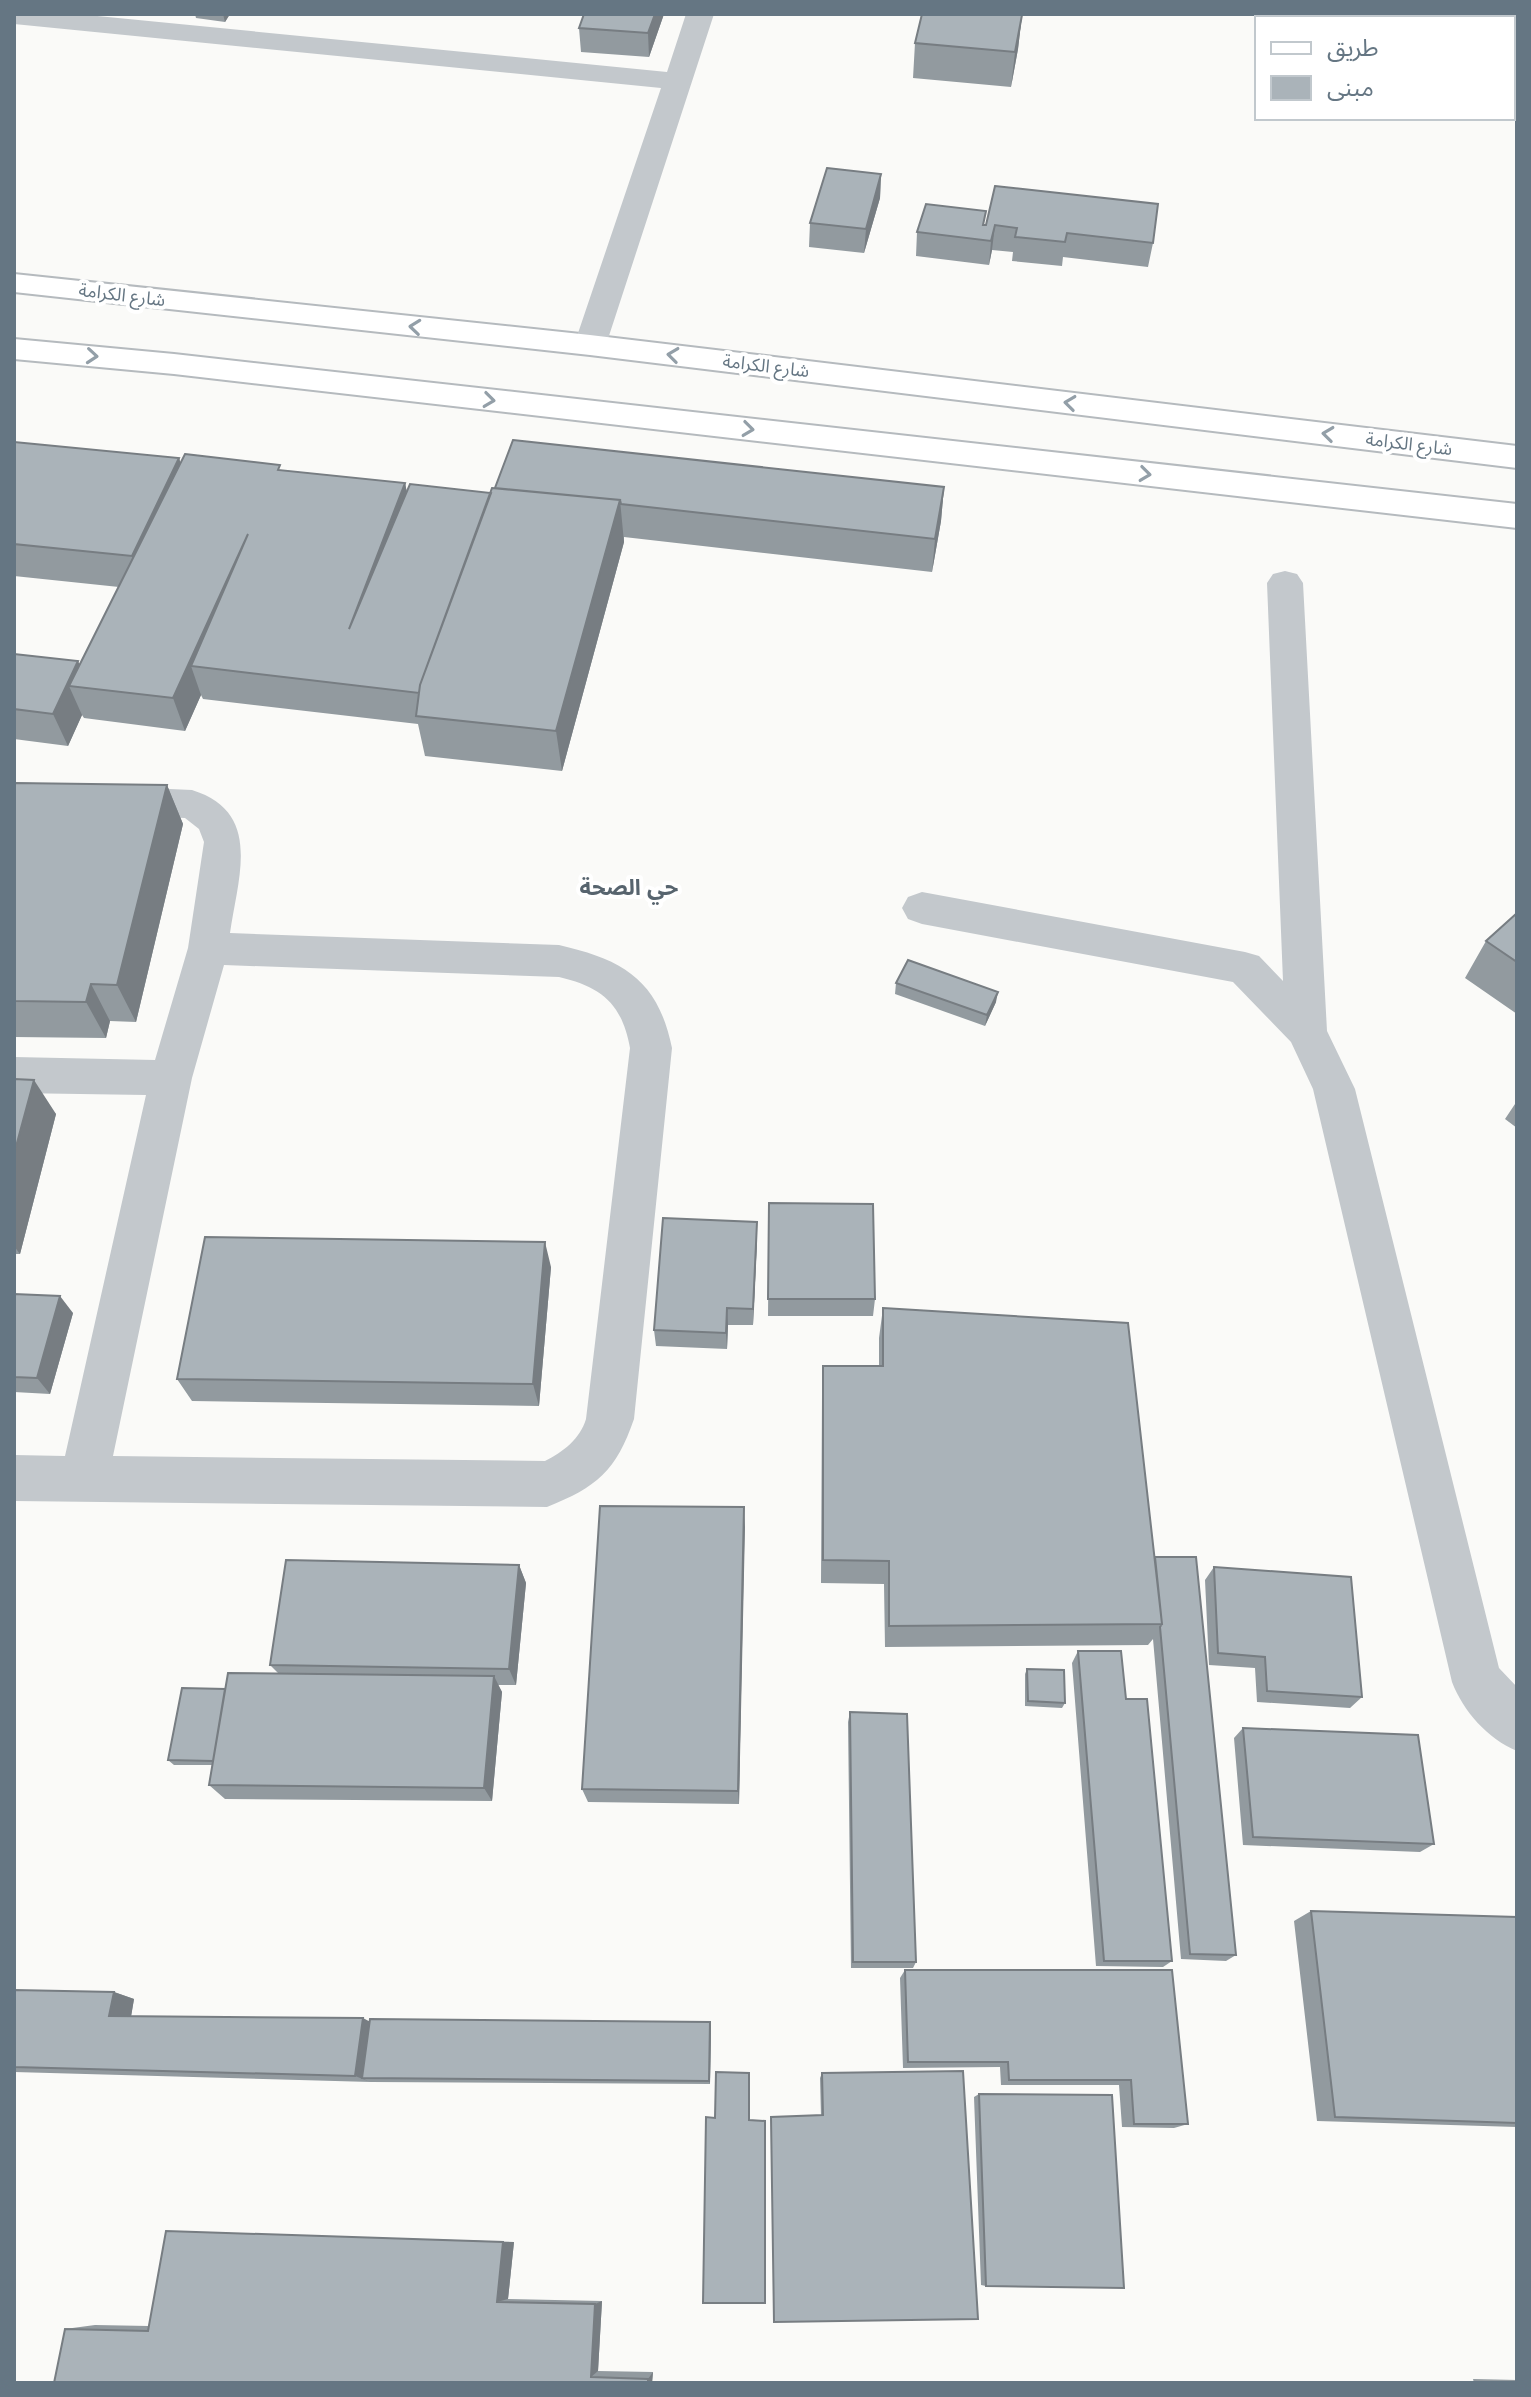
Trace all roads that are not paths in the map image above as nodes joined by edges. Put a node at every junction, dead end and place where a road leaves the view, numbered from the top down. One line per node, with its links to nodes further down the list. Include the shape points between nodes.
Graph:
1 (700, 14): 3 (street)
2 (14, 16): 3 (street)
3 (677, 81): 5 (street)
4 (14, 283): 5 (main road, شارع الكرامة, one-way to 4)
5 (590, 345): 7 (main road, شارع الكرامة, one-way to 5)
6 (14, 349): 10 (main road, one-way to 10)
7 (1196, 418): 8 (main road, شارع الكرامة, one-way to 7); 10 (main road, via 1210,446 1199,471)
8 (1394, 442): 9 (main road, شارع الكرامة); 11 (main road, via 1382,466 1390,487)
9 (1517, 457)
10 (1187, 479): 11 (main road)
11 (1405, 504): 12 (main road)
12 (1517, 516)
13 (1285, 583): 17 (street)
14 (14, 796): 16 (street, via 170,802 192,804 209,813 220,826 223,842)
15 (922, 908): 17 (street, via 1245,968)
16 (208, 948): 19 (street); 21 (street, via 559,961 595,971 625,989 649,1026 651,1048 610,1419 604,1441 590,1460 547,1484)
17 (1306, 1031): 22 (street, via 1334,1089 1477,1682)
18 (14, 1075): 19 (street)
19 (171, 1078): 21 (street)
20 (14, 1478): 21 (street)
21 (84, 1479)
22 (1517, 1725)

